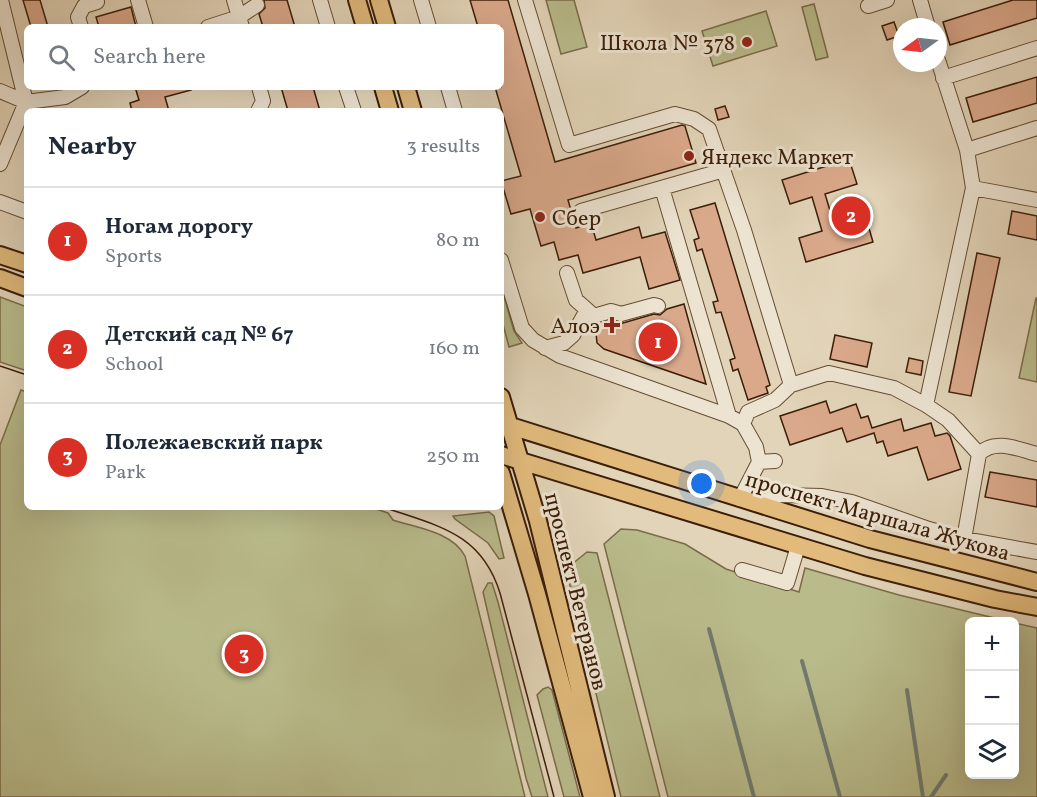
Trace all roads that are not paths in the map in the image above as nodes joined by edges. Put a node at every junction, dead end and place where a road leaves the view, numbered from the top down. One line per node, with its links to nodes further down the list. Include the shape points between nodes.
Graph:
1 (1, 0): 32 (street)
2 (138, 0): 17 (street)
3 (234, 0): 15 (street)
4 (320, 0): 18 (street)
5 (357, 0): 19 (main road)
6 (379, 0): 20 (main road)
7 (421, 0): 21 (street)
8 (525, 0): 42 (street, via 569,145 675,114 694,119 709,129)
9 (887, 0): 13 (street)
10 (920, 0): 14 (street)
11 (99, 1): 16 (street, via 84,6 78,17)
12 (257, 5): 15 (street)
13 (868, 6)
14 (925, 18)
15 (241, 22)
16 (80, 24)
17 (145, 24)
18 (327, 24)
19 (364, 24)
20 (386, 24)
21 (428, 24)
22 (1037, 48): 24 (street)
23 (941, 72): 24 (street)
24 (943, 78): 40 (street)
25 (77, 90): 32 (street, via 65,97)
26 (260, 90): 33 (street, via 263,101)
27 (347, 90): 34 (street)
28 (384, 90): 35 (main road)
29 (407, 90): 36 (main road)
30 (0, 91): 32 (street)
31 (449, 91): 37 (street); 38 (street)
32 (26, 102): 41 (street)
33 (260, 108)
34 (350, 108)
35 (389, 108)
36 (412, 108)
37 (445, 108)
38 (454, 108)
39 (1037, 128): 40 (street)
40 (967, 150): 44 (street)
41 (0, 164)
42 (724, 170): 43 (street); 50 (street)
43 (662, 188): 48 (street); 62 (street)
44 (973, 188): 45 (street); 61 (street)
45 (1037, 201)
46 (0, 202): 47 (street)
47 (24, 211)
48 (581, 211)
49 (759, 226): 50 (street)
50 (744, 230): 60 (street)
51 (0, 255): 52 (main road)
52 (24, 263)
53 (504, 270): 59 (street, via 522,328)
54 (567, 273): 58 (street, via 576,300)
55 (0, 278): 56 (main road)
56 (24, 287)
57 (658, 306): 58 (street, via 594,316)
58 (587, 310): 59 (street, via 573,335 564,343)
59 (545, 348): 62 (street)
60 (791, 385): 61 (street, via 830,373 894,388); 63 (street, via 775,400 748,412)
61 (926, 405): 65 (street, via 948,420)
62 (729, 416): 63 (street)
63 (743, 423): 70 (street)
64 (505, 424): 68 (main road, проспект Ветеранов); 72 (main road, проспект Маршала Жукова)
65 (979, 454): 66 (street, via 995,444); 73 (street)
66 (1037, 454)
67 (504, 456): 68 (main road)
68 (521, 461): 74 (main road); 80 (main road, проспект Ветеранов)
69 (775, 461): 70 (street)
70 (759, 462): 72 (street)
71 (504, 483): 79 (main road, проспект Ветеранов)
72 (748, 501): 73 (street, via 781,495 822,496); 77 (main road, проспект Маршала Жукова, via 870,539)
73 (964, 539): 75 (street)
74 (798, 546): 76 (street, via 787,583); 78 (main road)
75 (1037, 552)
76 (742, 570)
77 (1037, 582)
78 (1037, 608)
79 (592, 797)
80 (606, 797)

